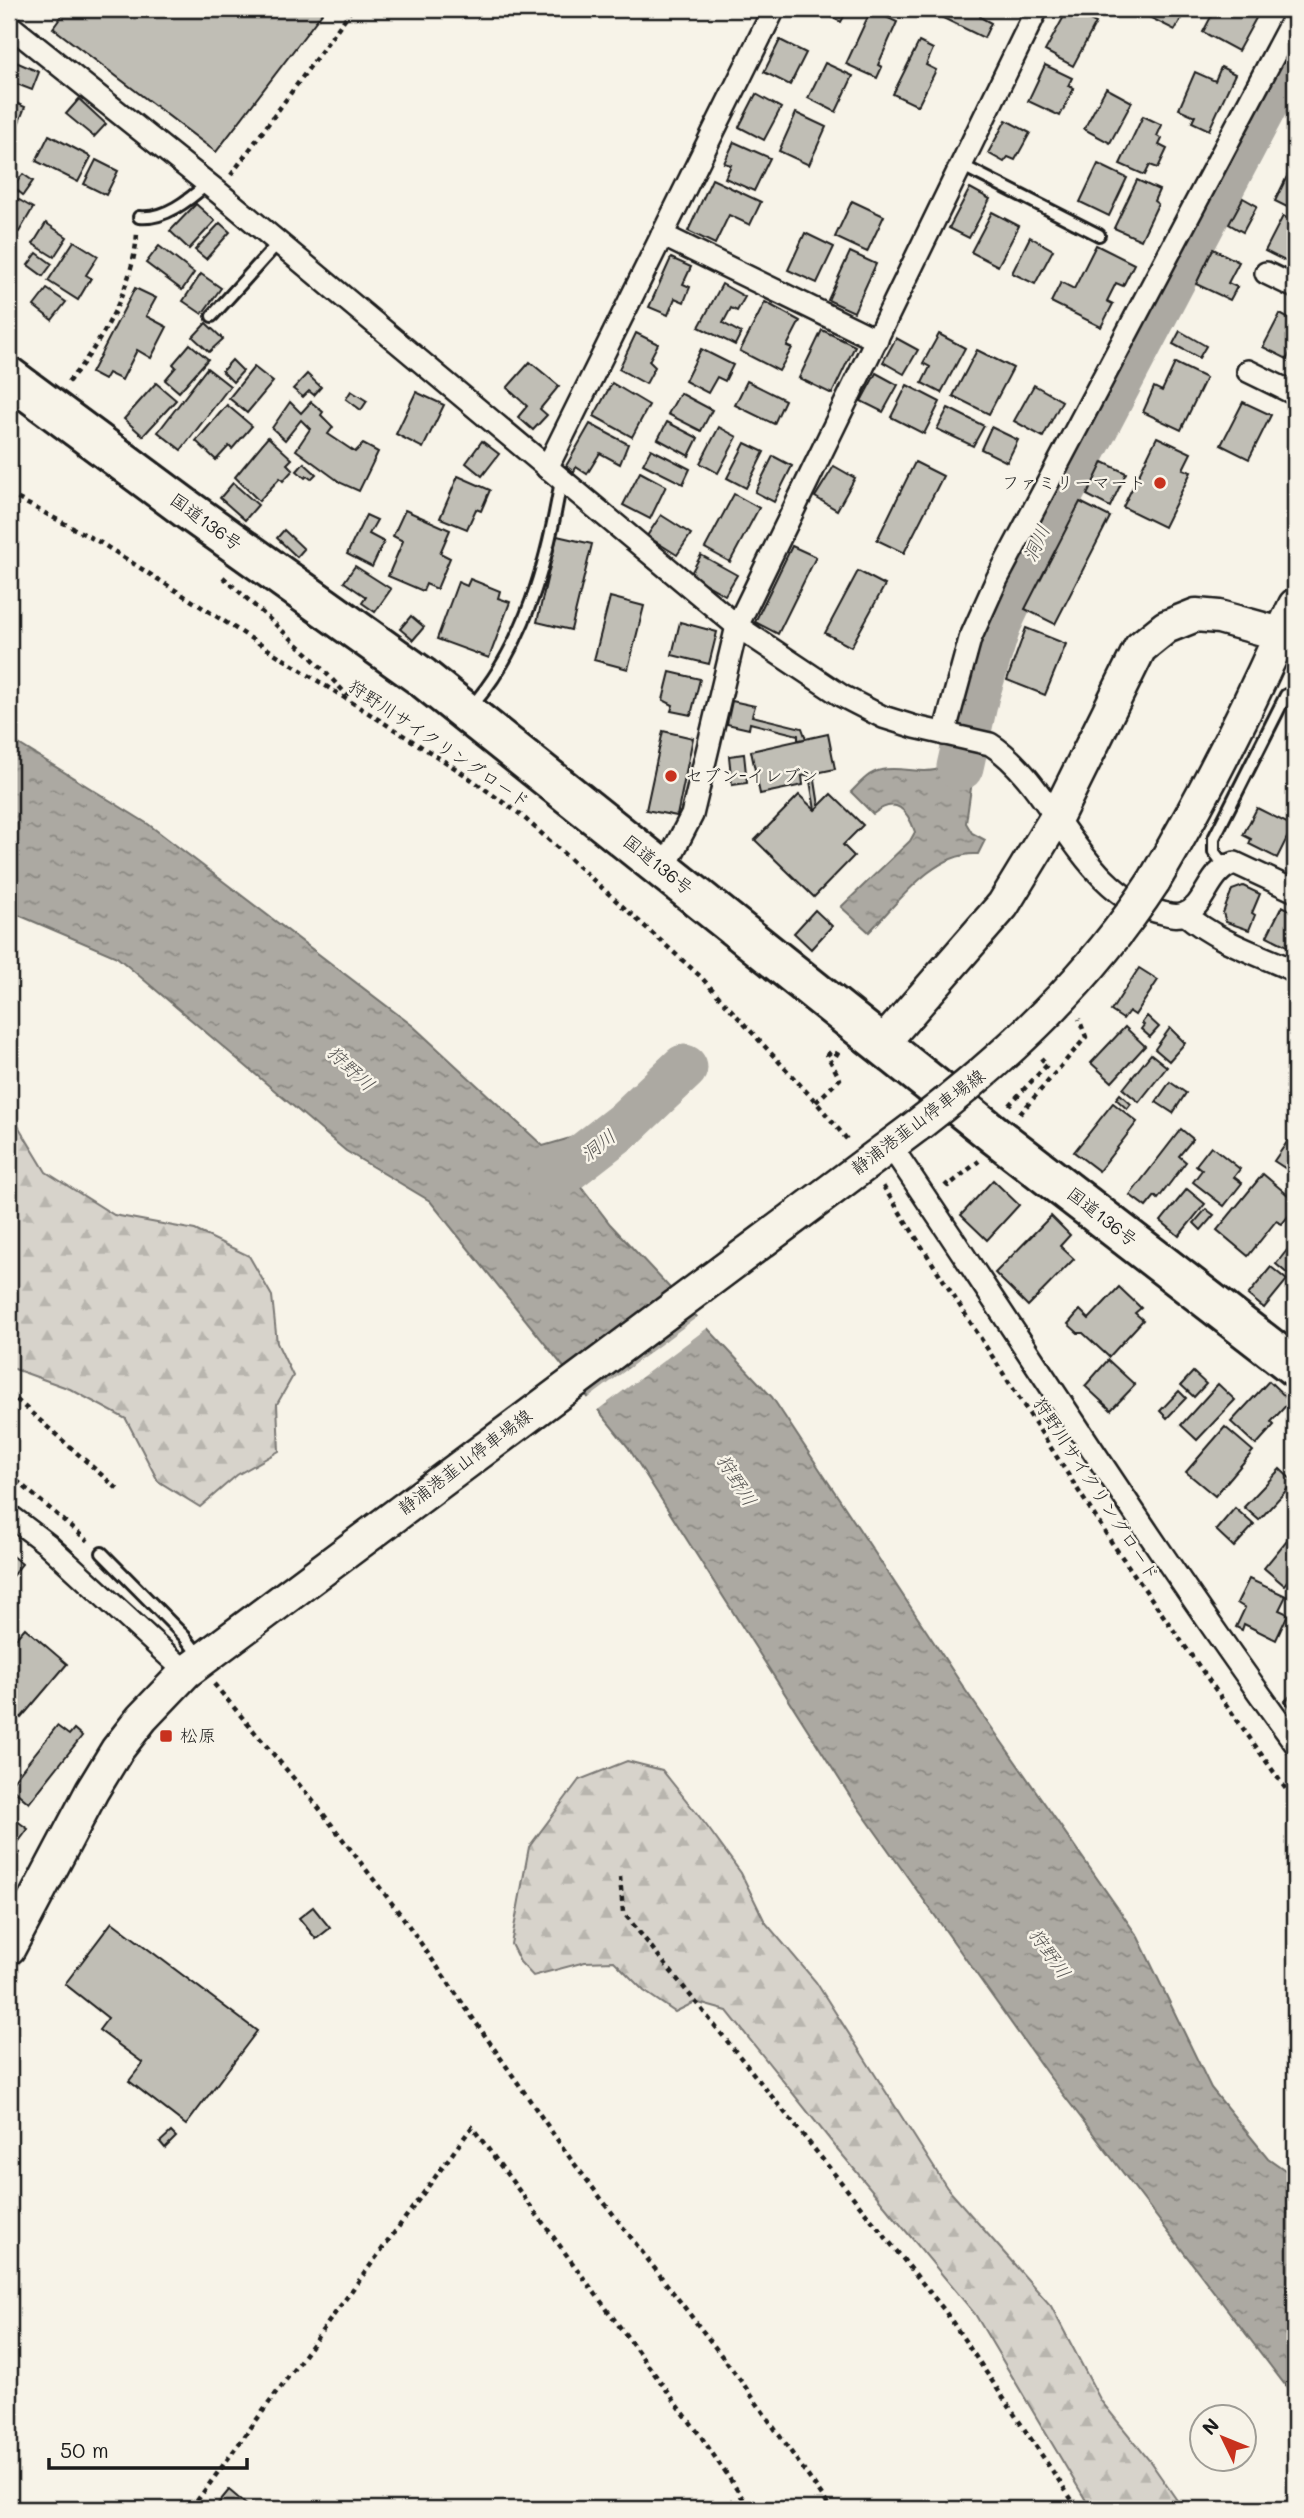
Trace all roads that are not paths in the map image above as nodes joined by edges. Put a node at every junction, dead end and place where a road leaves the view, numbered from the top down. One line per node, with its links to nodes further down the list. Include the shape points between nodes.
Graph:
1 (774, 9): 8 (street)
2 (1037, 9): 5 (street)
3 (1295, 15): 24 (street, via 997,579 970,639)
4 (9, 25): 6 (street)
5 (961, 165): 9 (lane); 14 (street)
6 (212, 188): 7 (lane, via 162,214); 10 (street)
7 (139, 217)
8 (662, 235): 14 (street); 18 (street)
9 (1099, 235)
10 (278, 243): 13 (lane); 18 (street)
11 (1266, 273): 12 (street)
12 (1295, 287)
13 (212, 316)
14 (877, 340): 20 (street)
15 (1248, 371): 17 (street)
16 (9, 377): 23 (highway, 国道136号)
17 (1295, 394)
18 (554, 474): 20 (street); 23 (lane, via 533,595 502,668)
19 (1295, 605): 21 (main road, 静浦港韮山停車場線)
20 (737, 626): 24 (street, via 842,696 883,717); 27 (street, via 692,815)
21 (1288, 638): 25 (main road, via 1219,617 1196,615 1166,627 1133,658); 32 (main road, 静浦港韮山停車場線, bridge, via 1191,818 1128,922 1085,975 977,1080)
22 (1286, 695): 26 (lane, via 1214,838 1214,852)
23 (466, 712): 27 (highway, 国道136号)
24 (947, 735): 25 (street, via 989,744 1000,751)
25 (1056, 818): 29 (street, via 1086,858 1124,895 1157,912); 31 (main road, via 1003,905)
26 (1225, 866): 28 (street, via 1244,866); 29 (street)
27 (664, 869): 31 (highway, 国道136号)
28 (1295, 891)
29 (1185, 914): 30 (street, via 1201,928)
30 (1295, 971)
31 (882, 1044): 33 (highway, 国道136号)
32 (890, 1145): 36 (main road, 静浦港韮山停車場線, via 854,1161); 37 (street, via 1246,1677)
33 (1295, 1366)
34 (13, 1526): 36 (street, via 47,1544)
35 (102, 1553): 36 (lane, via 184,1636)
36 (201, 1660): 38 (main road, 静浦港韮山停車場線, via 142,1718 117,1750)
37 (1295, 1743)
38 (9, 1948)

